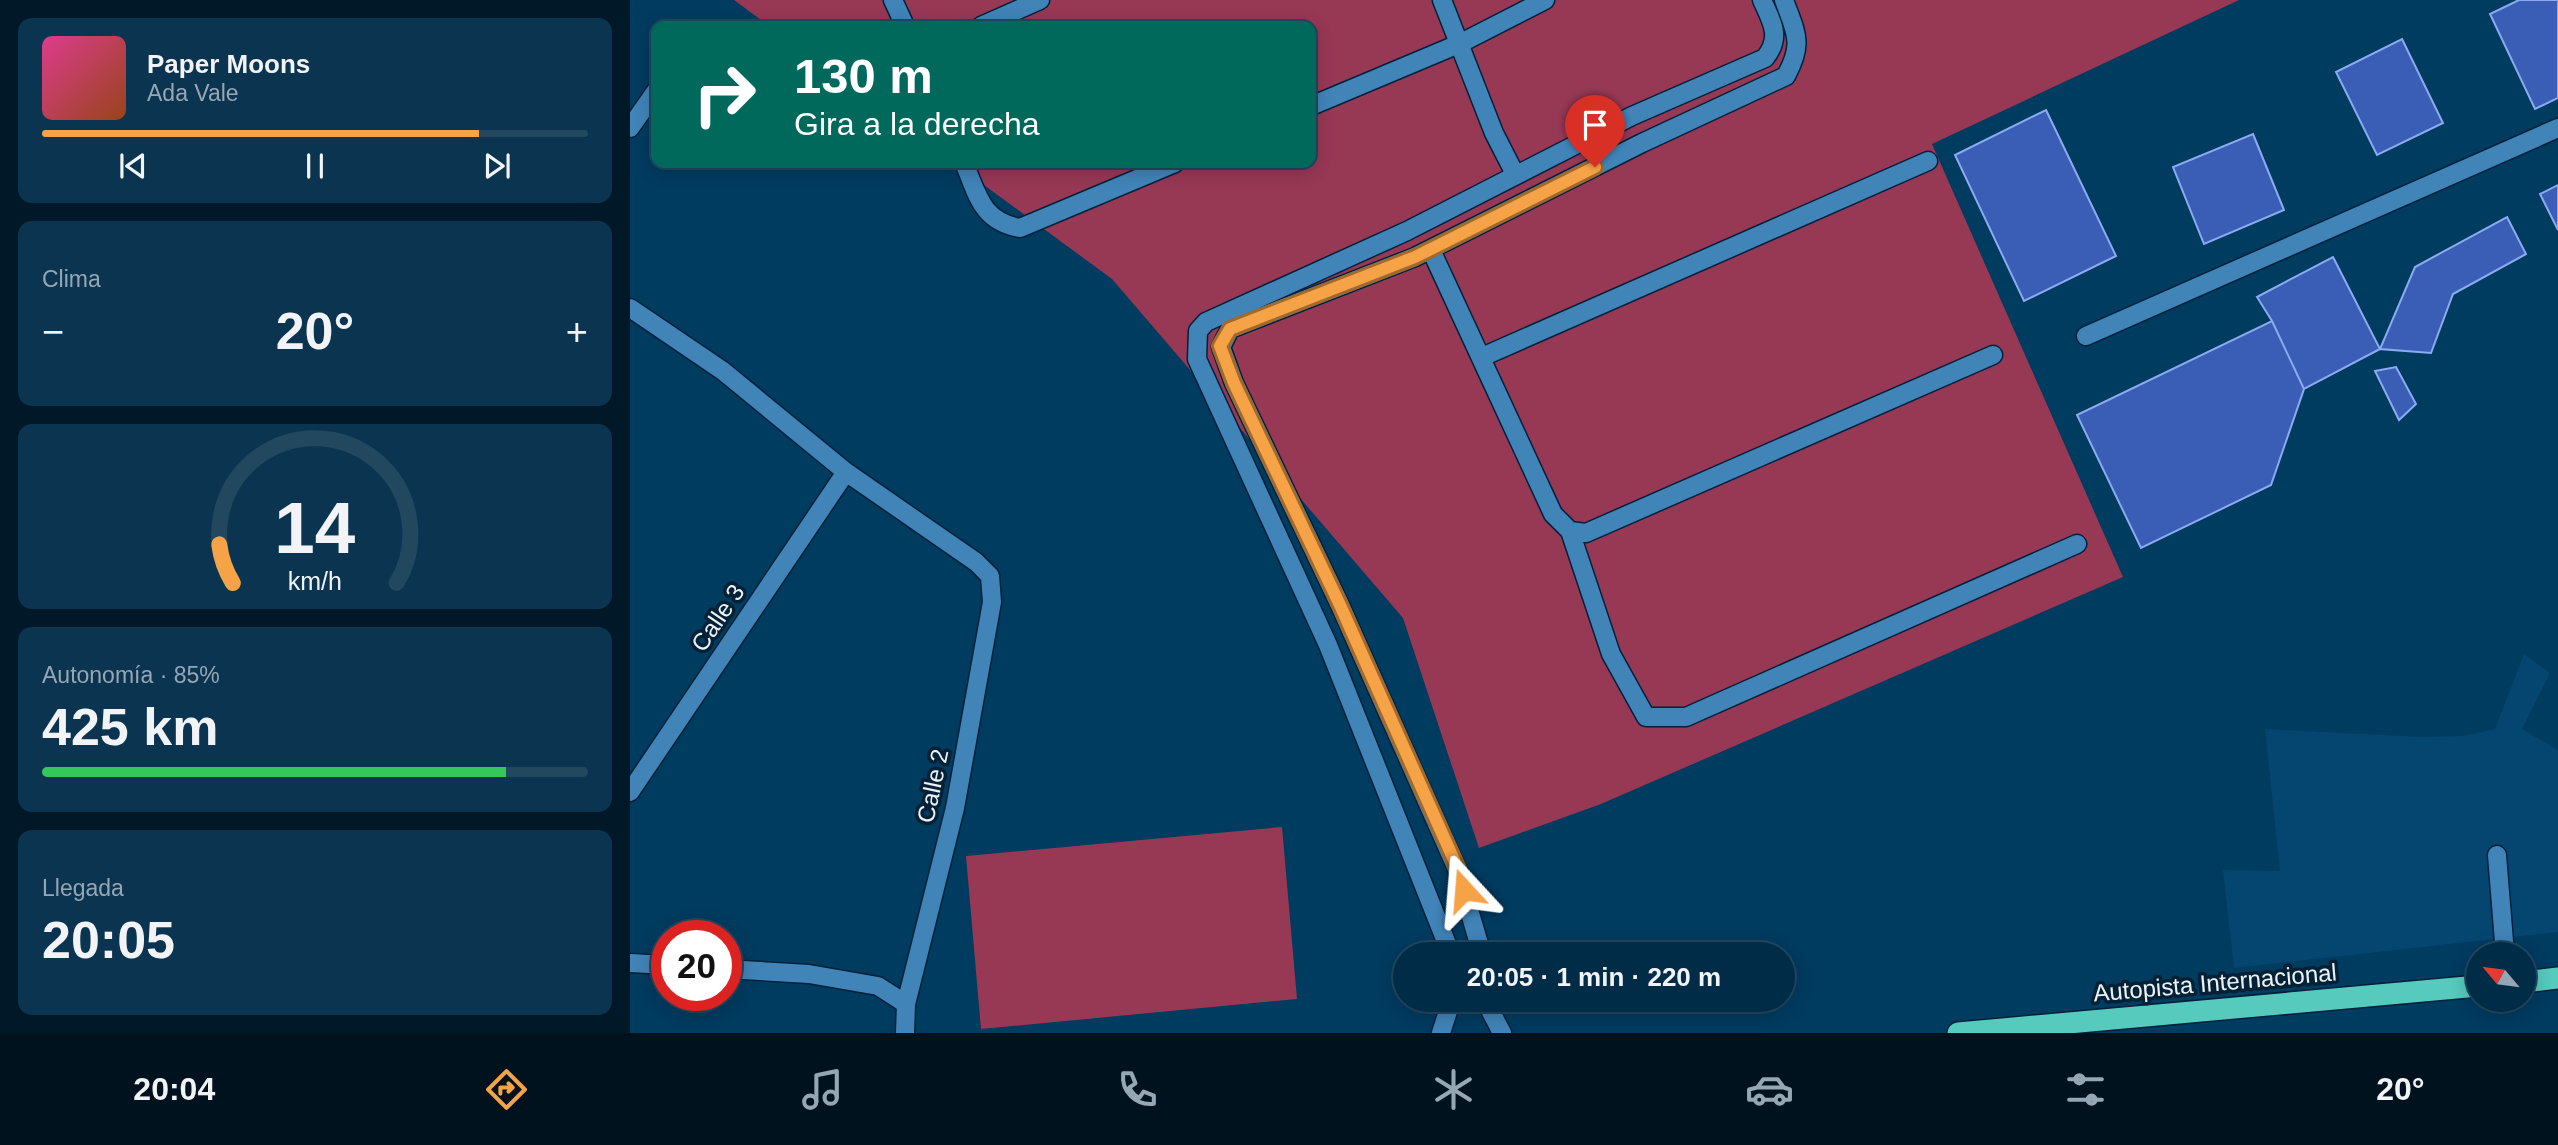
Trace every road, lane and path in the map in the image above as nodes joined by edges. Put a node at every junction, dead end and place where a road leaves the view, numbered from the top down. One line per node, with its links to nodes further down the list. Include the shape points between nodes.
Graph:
1 (893, 0): 7 (street)
2 (1040, 0): 8 (street)
3 (1442, 0): 9 (street)
4 (1545, 0): 9 (street)
5 (1762, 0): 12 (street, via 1776,33 1774,47 1765,58)
6 (1784, 0): 15 (street, via 1798,37 1798,54 1786,76)
7 (903, 21)
8 (992, 21)
9 (1461, 43): 11 (street); 19 (street, via 1494,132)
10 (651, 97): 13 (street)
11 (1316, 104)
12 (1632, 116): 15 (street); 19 (street)
13 (630, 128)
14 (2558, 128): 23 (street)
15 (1642, 143): 20 (street)
16 (1928, 161): 26 (street)
17 (966, 168): 18 (street, via 985,210 1000,225 1020,228)
18 (1163, 168)
19 (1516, 174): 22 (street, via 1407,231 1206,322)
20 (1431, 250): 24 (street, via 1230,329); 26 (street)
21 (630, 308): 27 (street, via 723,371)
22 (1198, 331): 24 (street); 32 (street, via 1197,359 1328,645)
23 (2086, 336)
24 (1224, 337): 33 (street, via 1220,346 1234,383 1458,869)
25 (1993, 355): 28 (street, via 1586,533)
26 (1482, 357): 28 (street, via 1553,514)
27 (846, 472): 30 (street, Calle 3); 41 (street, Calle 2, via 976,562 989,576 992,602 955,808)
28 (1570, 531): 29 (street, via 1611,654 1646,718 1654,720 1685,718)
29 (2077, 544)
30 (630, 792)
31 (2497, 855): 34 (street)
32 (1446, 942)
33 (1479, 942)
34 (2504, 942)
35 (630, 963): 36 (street)
36 (651, 964)
37 (742, 970): 41 (street, via 809,974 878,986)
38 (2558, 978): 39 (highway)
39 (2536, 981)
40 (2466, 987): 47 (highway, Autopista Internacional)
41 (906, 1004): 44 (street, Calle 2)
42 (1448, 1012): 45 (street)
43 (1491, 1012): 46 (street)
44 (905, 1033)
45 (1441, 1033)
46 (1502, 1033)
47 (1958, 1033)

